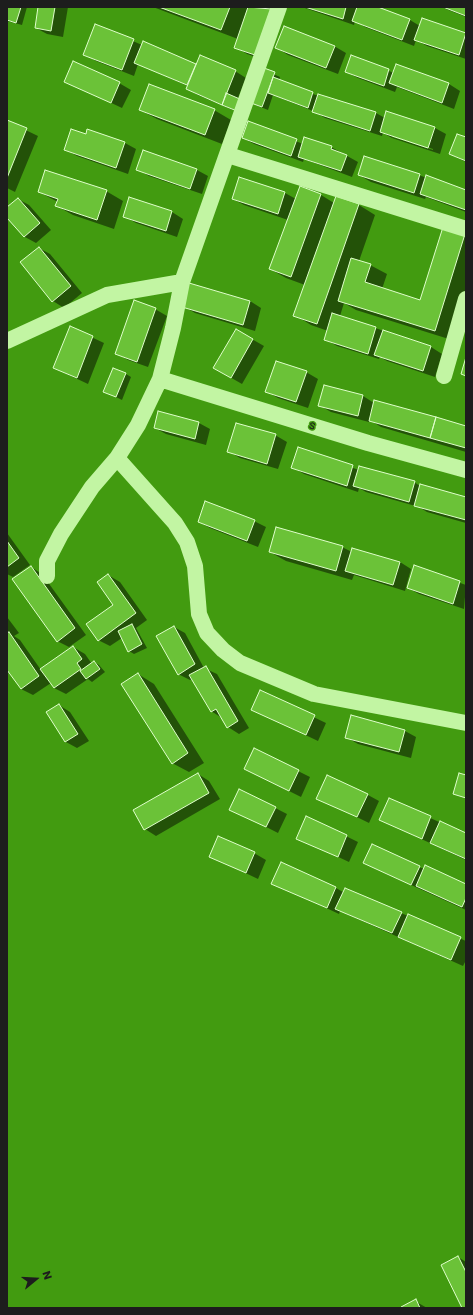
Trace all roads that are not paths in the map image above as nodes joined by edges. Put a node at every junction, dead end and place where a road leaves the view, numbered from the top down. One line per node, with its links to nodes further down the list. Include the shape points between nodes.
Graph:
1 (279, 7): 2 (street)
2 (228, 155): 3 (street); 4 (street)
3 (466, 229)
4 (182, 282): 6 (street, via 107,295); 8 (street)
5 (466, 299): 7 (street)
6 (7, 341)
7 (444, 376)
8 (160, 379): 9 (street, via 138,425); 10 (street, s, via 368,443)
9 (117, 458): 11 (street, via 92,487 61,534 47,561); 12 (street, via 175,523 187,542 195,566 199,614 207,633 240,663 314,694)
10 (466, 470)
11 (47, 576)
12 (466, 723)

